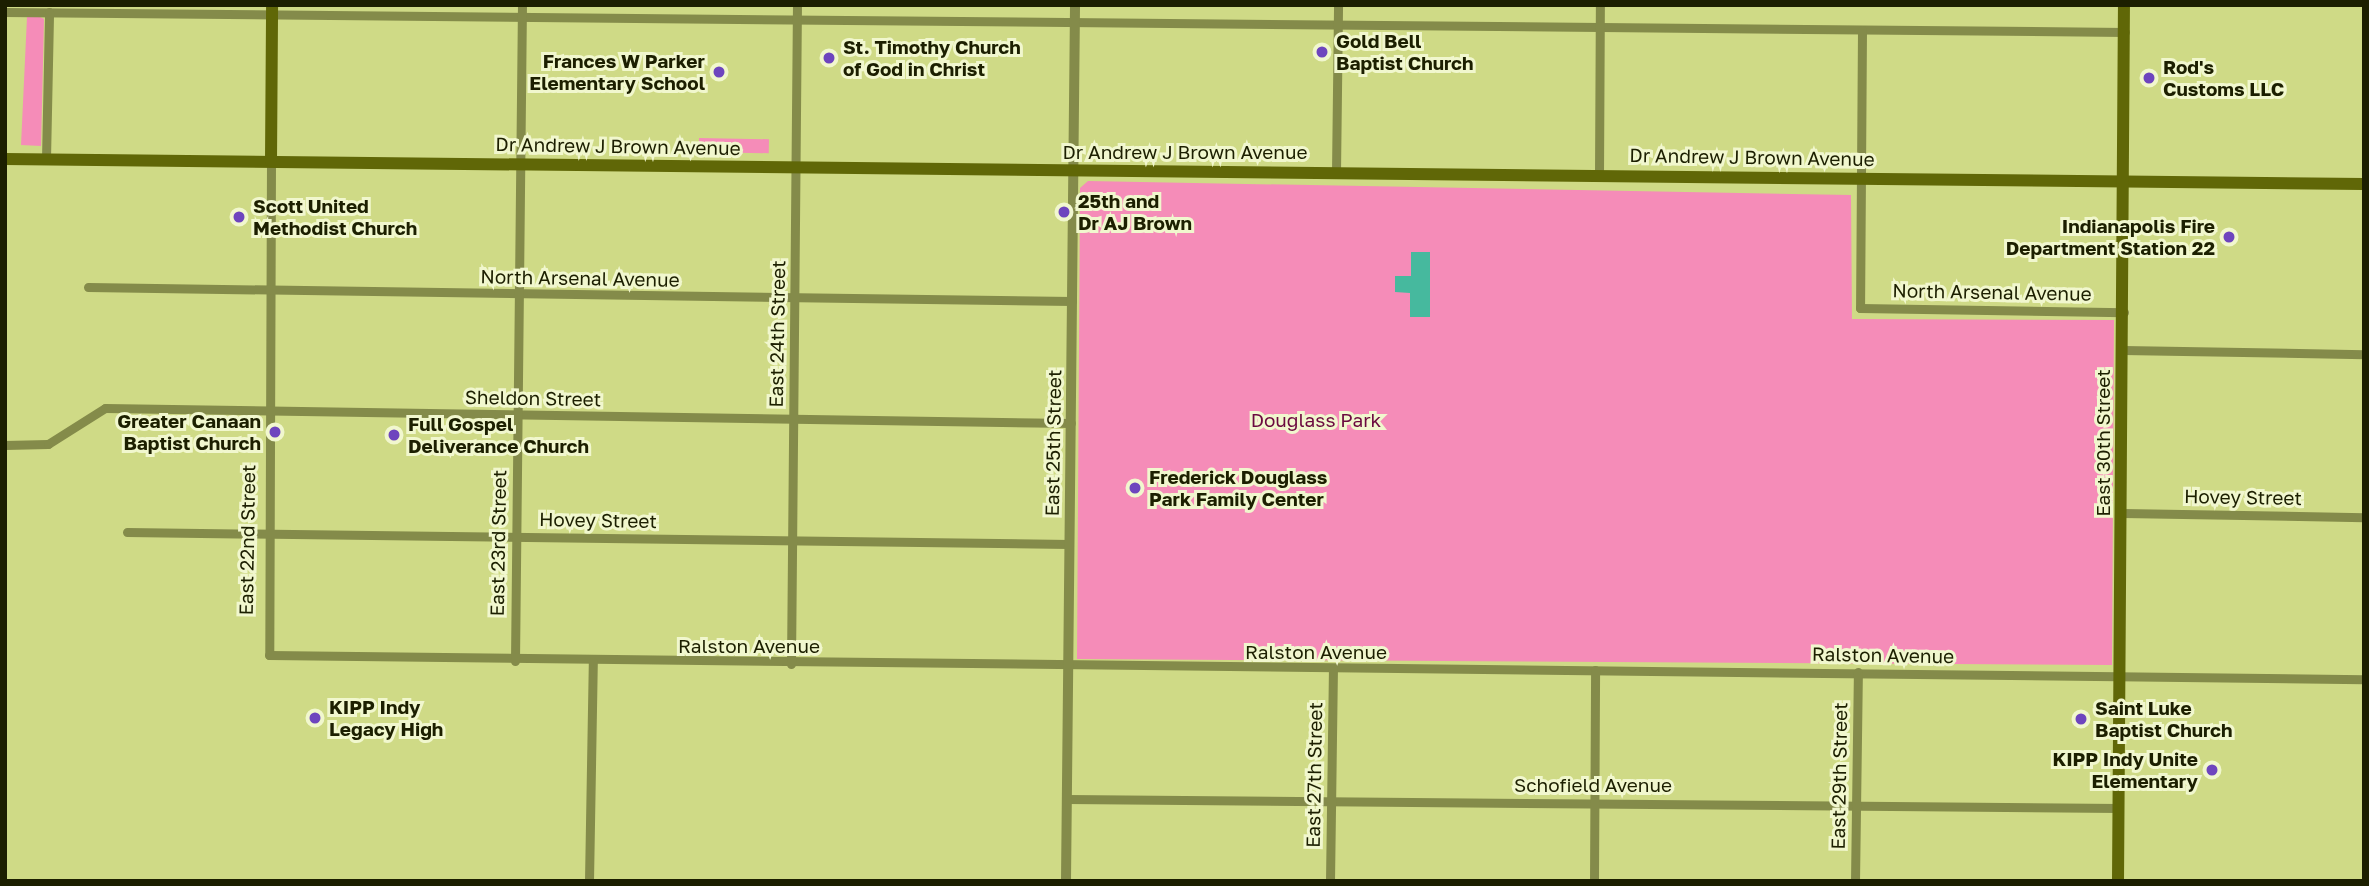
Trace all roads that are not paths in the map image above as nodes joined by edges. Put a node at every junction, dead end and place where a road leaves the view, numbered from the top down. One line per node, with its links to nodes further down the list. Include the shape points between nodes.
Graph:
1 (522, 5): 10 (street, East 23rd Street)
2 (797, 5): 11 (street, East 24th Street)
3 (1075, 5): 12 (street, East 25th Street)
4 (1338, 5): 13 (street)
5 (1600, 5): 14 (street)
6 (2124, 5): 16 (main road, East 30th Street)
7 (272, 10): 9 (street); 10 (street); 19 (main road, East 22nd Street)
8 (5, 12): 9 (street)
9 (49, 12): 18 (street)
10 (522, 17): 11 (street); 20 (street, East 23rd Street)
11 (797, 20): 12 (street); 21 (street, East 24th Street)
12 (1075, 23): 13 (street); 22 (street, East 25th Street)
13 (1339, 26): 14 (street); 23 (street)
14 (1600, 27): 15 (street); 24 (street)
15 (1862, 30): 16 (street); 25 (street)
16 (2124, 32): 26 (main road, East 30th Street)
17 (5, 159): 18 (main road, Dr Andrew J Brown Avenue)
18 (46, 159): 19 (main road, Dr Andrew J Brown Avenue)
19 (271, 161): 20 (main road, Dr Andrew J Brown Avenue); 29 (street, East 22nd Street)
20 (520, 164): 21 (main road, Dr Andrew J Brown Avenue); 30 (street, East 23rd Street)
21 (796, 167): 22 (main road, Dr Andrew J Brown Avenue); 31 (street, East 24th Street)
22 (1074, 171): 23 (main road, Dr Andrew J Brown Avenue); 32 (street, East 25th Street)
23 (1336, 173): 24 (main road, Dr Andrew J Brown Avenue)
24 (1599, 175): 25 (main road, Dr Andrew J Brown Avenue)
25 (1862, 177): 26 (main road, Dr Andrew J Brown Avenue); 33 (street, North Arsenal Avenue, via 1860,308)
26 (2124, 180): 27 (main road, Dr Andrew J Brown Avenue); 33 (main road, East 30th Street)
27 (2364, 184)
28 (88, 288): 29 (street, North Arsenal Avenue)
29 (269, 290): 30 (street, North Arsenal Avenue); 36 (street, East 22nd Street)
30 (518, 295): 31 (street, North Arsenal Avenue); 37 (street, East 23rd Street)
31 (794, 298): 32 (street, North Arsenal Avenue); 38 (street, East 24th Street)
32 (1072, 301): 39 (street, East 25th Street)
33 (2123, 312): 34 (main road, East 30th Street)
34 (2123, 350): 35 (street); 41 (main road, East 30th Street)
35 (2364, 354)
36 (268, 411): 37 (street, Sheldon Street); 40 (street, Sheldon Street, via 105,408 48,444); 44 (street, East 22nd Street)
37 (517, 416): 38 (street, Sheldon Street); 45 (street, East 23rd Street)
38 (793, 419): 39 (street, Sheldon Street); 46 (street, East 24th Street)
39 (1071, 423): 47 (street, East 25th Street)
40 (5, 444)
41 (2123, 513): 42 (street, Hovey Street); 56 (main road, East 30th Street)
42 (2364, 517)
43 (127, 532): 44 (street, Hovey Street)
44 (267, 532): 45 (street, Hovey Street); 48 (street, East 22nd Street)
45 (516, 536): 46 (street, Hovey Street); 49 (street, East 23rd Street)
46 (792, 539): 47 (street, Hovey Street); 51 (street, East 24th Street)
47 (1069, 544): 52 (street, East 25th Street)
48 (269, 655): 49 (street, Ralston Avenue)
49 (515, 661): 50 (street, Ralston Avenue)
50 (593, 662): 51 (street, Ralston Avenue); 63 (street)
51 (791, 664): 52 (street, Ralston Avenue)
52 (1069, 667): 53 (street, Ralston Avenue); 58 (street, East 25th Street)
53 (1333, 669): 54 (street, Ralston Avenue); 59 (street, East 27th Street)
54 (1595, 670): 55 (street, Ralston Avenue); 60 (street)
55 (1858, 672): 56 (street, Ralston Avenue); 61 (street, East 29th Street)
56 (2121, 675): 57 (street, Ralston Avenue); 62 (main road, East 30th Street)
57 (2364, 679)
58 (1067, 799): 59 (street, Schofield Avenue); 64 (street, East 25th Street)
59 (1332, 801): 60 (street, Schofield Avenue); 65 (street, East 27th Street)
60 (1595, 802): 61 (street, Schofield Avenue); 66 (street)
61 (1856, 805): 62 (street, Schofield Avenue); 67 (street, East 29th Street)
62 (2119, 808): 68 (main road, East 30th Street)
63 (590, 881)
64 (1066, 881)
65 (1330, 881)
66 (1594, 881)
67 (1855, 881)
68 (2118, 881)

